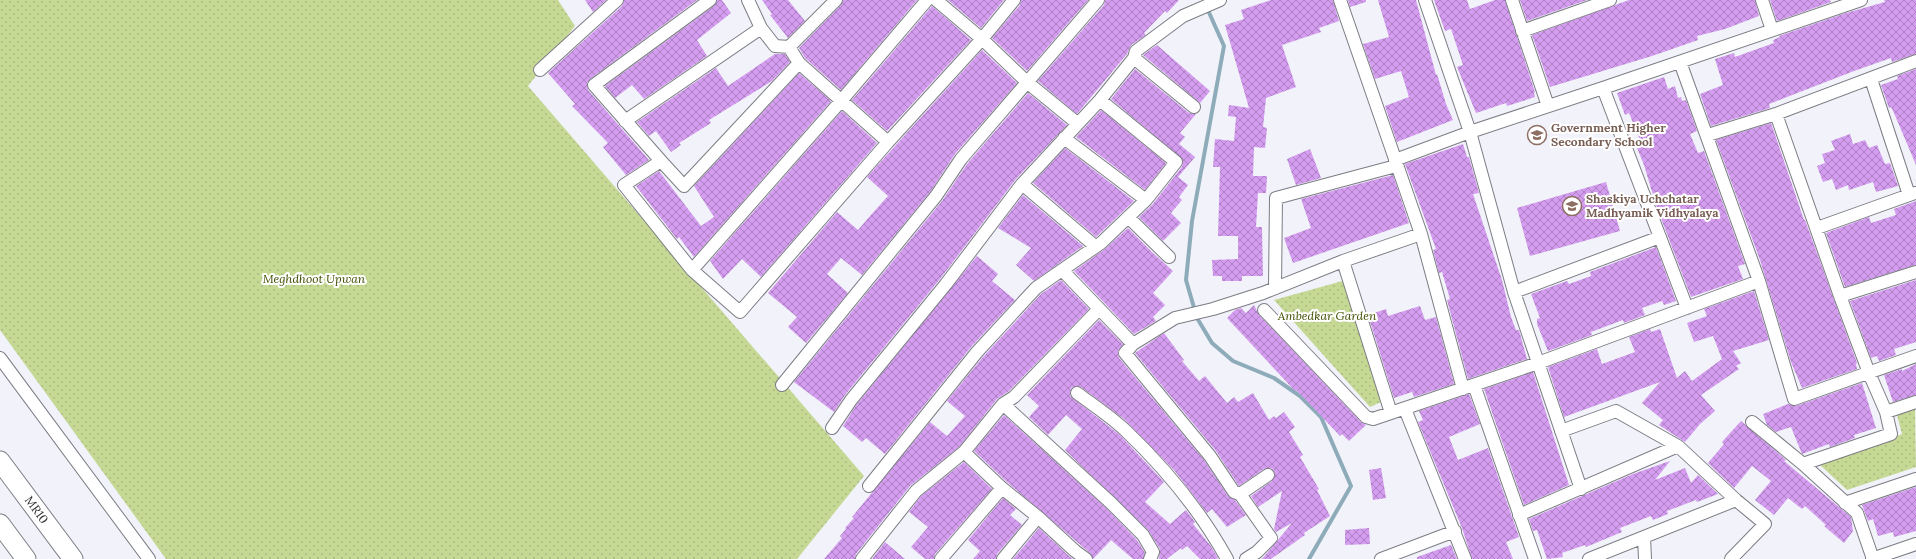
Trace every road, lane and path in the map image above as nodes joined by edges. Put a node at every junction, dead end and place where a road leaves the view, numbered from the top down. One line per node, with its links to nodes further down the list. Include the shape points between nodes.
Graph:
1 (618, 0): 26 (street)
2 (710, 0): 35 (street, via 594,85)
3 (748, 0): 17 (street)
4 (836, 0): 21 (street)
5 (927, 0): 30 (street)
6 (936, 0): 20 (street)
7 (1014, 0): 20 (street)
8 (1098, 0): 28 (street)
9 (1220, 0): 22 (street, via 1183,16 1136,51)
10 (1340, 0): 42 (street)
11 (1425, 0): 37 (street)
12 (1512, 0): 19 (street)
13 (1610, 0): 19 (street)
14 (1762, 0): 18 (street)
15 (1861, 0): 16 (street)
16 (1842, 3): 18 (street)
17 (761, 28): 21 (street, via 775,46); 35 (street)
18 (1772, 30): 24 (street)
19 (1522, 31): 32 (street)
20 (982, 39): 28 (street); 40 (street)
21 (789, 48): 25 (street)
22 (1134, 58): 31 (street); 33 (street)
23 (1916, 61): 27 (street)
24 (1680, 62): 29 (street); 38 (street)
25 (799, 63): 30 (street); 41 (street, via 684,186)
26 (540, 70)
27 (1871, 79): 34 (street); 44 (street)
28 (1028, 83): 36 (street); 68 (street, via 961,159 936,196)
29 (1604, 88): 32 (street); 49 (street)
30 (841, 100): 40 (street); 53 (street)
31 (1100, 100): 36 (street); 45 (street, via 1176,162)
32 (1548, 106): 37 (street)
33 (1194, 107)
34 (1776, 114): 38 (street); 47 (street)
35 (625, 121): 41 (street)
36 (1077, 123): 39 (street)
37 (1470, 132): 42 (street); 58 (street)
38 (1708, 135): 56 (street)
39 (1064, 138): 43 (street); 45 (street)
40 (888, 142): 53 (street, via 740,312)
41 (661, 161): 53 (street, via 624,186)
42 (1395, 163): 48 (street); 57 (street, via 1276,198)
43 (1022, 184): 50 (street); 77 (street)
44 (1912, 193): 47 (street)
45 (1146, 200): 46 (street)
46 (1128, 217): 50 (street); 51 (street)
47 (1817, 228): 59 (street)
48 (1421, 234): 52 (street); 69 (street)
49 (1660, 237): 58 (street); 60 (street)
50 (1095, 246): 54 (street)
51 (1169, 257)
52 (1343, 261): 57 (street); 75 (street)
53 (692, 270)
54 (1062, 270): 61 (street); 85 (street, via 1036,288 977,352)
55 (1916, 272): 59 (street)
56 (1759, 281): 60 (street); 67 (street, via 1794,399)
57 (1274, 287): 63 (street, via 1213,309 1175,318)
58 (1514, 292): 66 (street)
59 (1840, 296): 67 (street)
60 (1687, 308): 66 (street)
61 (1100, 309): 63 (street); 72 (street)
62 (1264, 310): 75 (street, via 1366,417 1373,420)
63 (1133, 344): 88 (street, via 1125,353 1210,456 1234,492)
64 (1916, 356): 67 (street)
65 (0, 358): 100 (street)
66 (1538, 364): 69 (street); 78 (street)
67 (1869, 373): 74 (street)
68 (782, 385)
69 (1468, 387): 73 (street); 91 (street)
70 (1077, 393): 106 (street, via 1124,429 1172,478 1209,527)
71 (1916, 402): 74 (street)
72 (1003, 404): 80 (street); 105 (street, via 1143,535 1153,552)
73 (1405, 409): 75 (street); 94 (street)
74 (1886, 412): 82 (street, via 1890,434)
75 (1391, 413)
76 (1752, 422): 82 (street)
77 (832, 428)
78 (1561, 431): 79 (street, via 1616,411); 87 (street)
79 (1678, 446): 87 (street); 89 (street)
80 (964, 452): 86 (street); 101 (street, via 916,491)
81 (0, 461): 99 (main road, MR10)
82 (1803, 464): 90 (street)
83 (1268, 475): 88 (street)
84 (1916, 479): 90 (street)
85 (869, 486)
86 (1002, 488): 92 (street); 102 (street)
87 (1581, 489): 91 (street)
88 (1240, 494): 107 (street, via 1272,538)
89 (1736, 500): 95 (street); 113 (street, via 1764,524)
90 (1845, 503): 114 (street, via 1857,514)
91 (1519, 514): 110 (street)
92 (1038, 517): 97 (street); 103 (street)
93 (0, 524): 98 (main road)
94 (1455, 531): 108 (street); 109 (street)
95 (1644, 536): 111 (street); 112 (street)
96 (1916, 544): 114 (street)
97 (1071, 555): 104 (street)
98 (26, 559)
99 (73, 559)
100 (150, 559)
101 (862, 559)
102 (942, 559)
103 (1003, 559)
104 (1086, 559)
105 (1150, 559)
106 (1227, 559)
107 (1246, 559)
108 (1381, 559)
109 (1465, 559)
110 (1535, 559)
111 (1588, 559)
112 (1645, 559)
113 (1731, 559)
114 (1873, 559)

